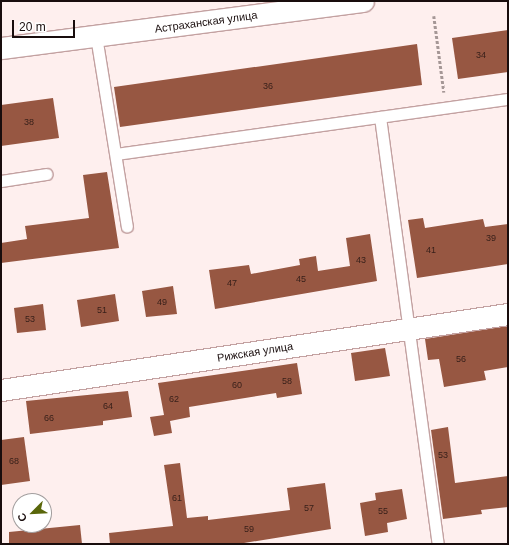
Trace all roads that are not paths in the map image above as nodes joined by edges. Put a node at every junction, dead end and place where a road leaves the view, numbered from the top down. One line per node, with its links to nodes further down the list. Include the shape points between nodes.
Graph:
1 (363, 1): 2 (street, Астраханская улица)
2 (96, 36): 3 (street, Астраханская улица); 6 (lane)
3 (1, 48)
4 (508, 99): 5 (lane)
5 (380, 117): 6 (lane); 11 (lane)
6 (116, 154): 9 (lane)
7 (46, 174): 8 (lane)
8 (1, 181)
9 (127, 227)
10 (508, 314): 11 (street, Рижская улица)
11 (409, 329): 12 (street, Рижская улица); 13 (lane)
12 (1, 390)
13 (438, 544)

